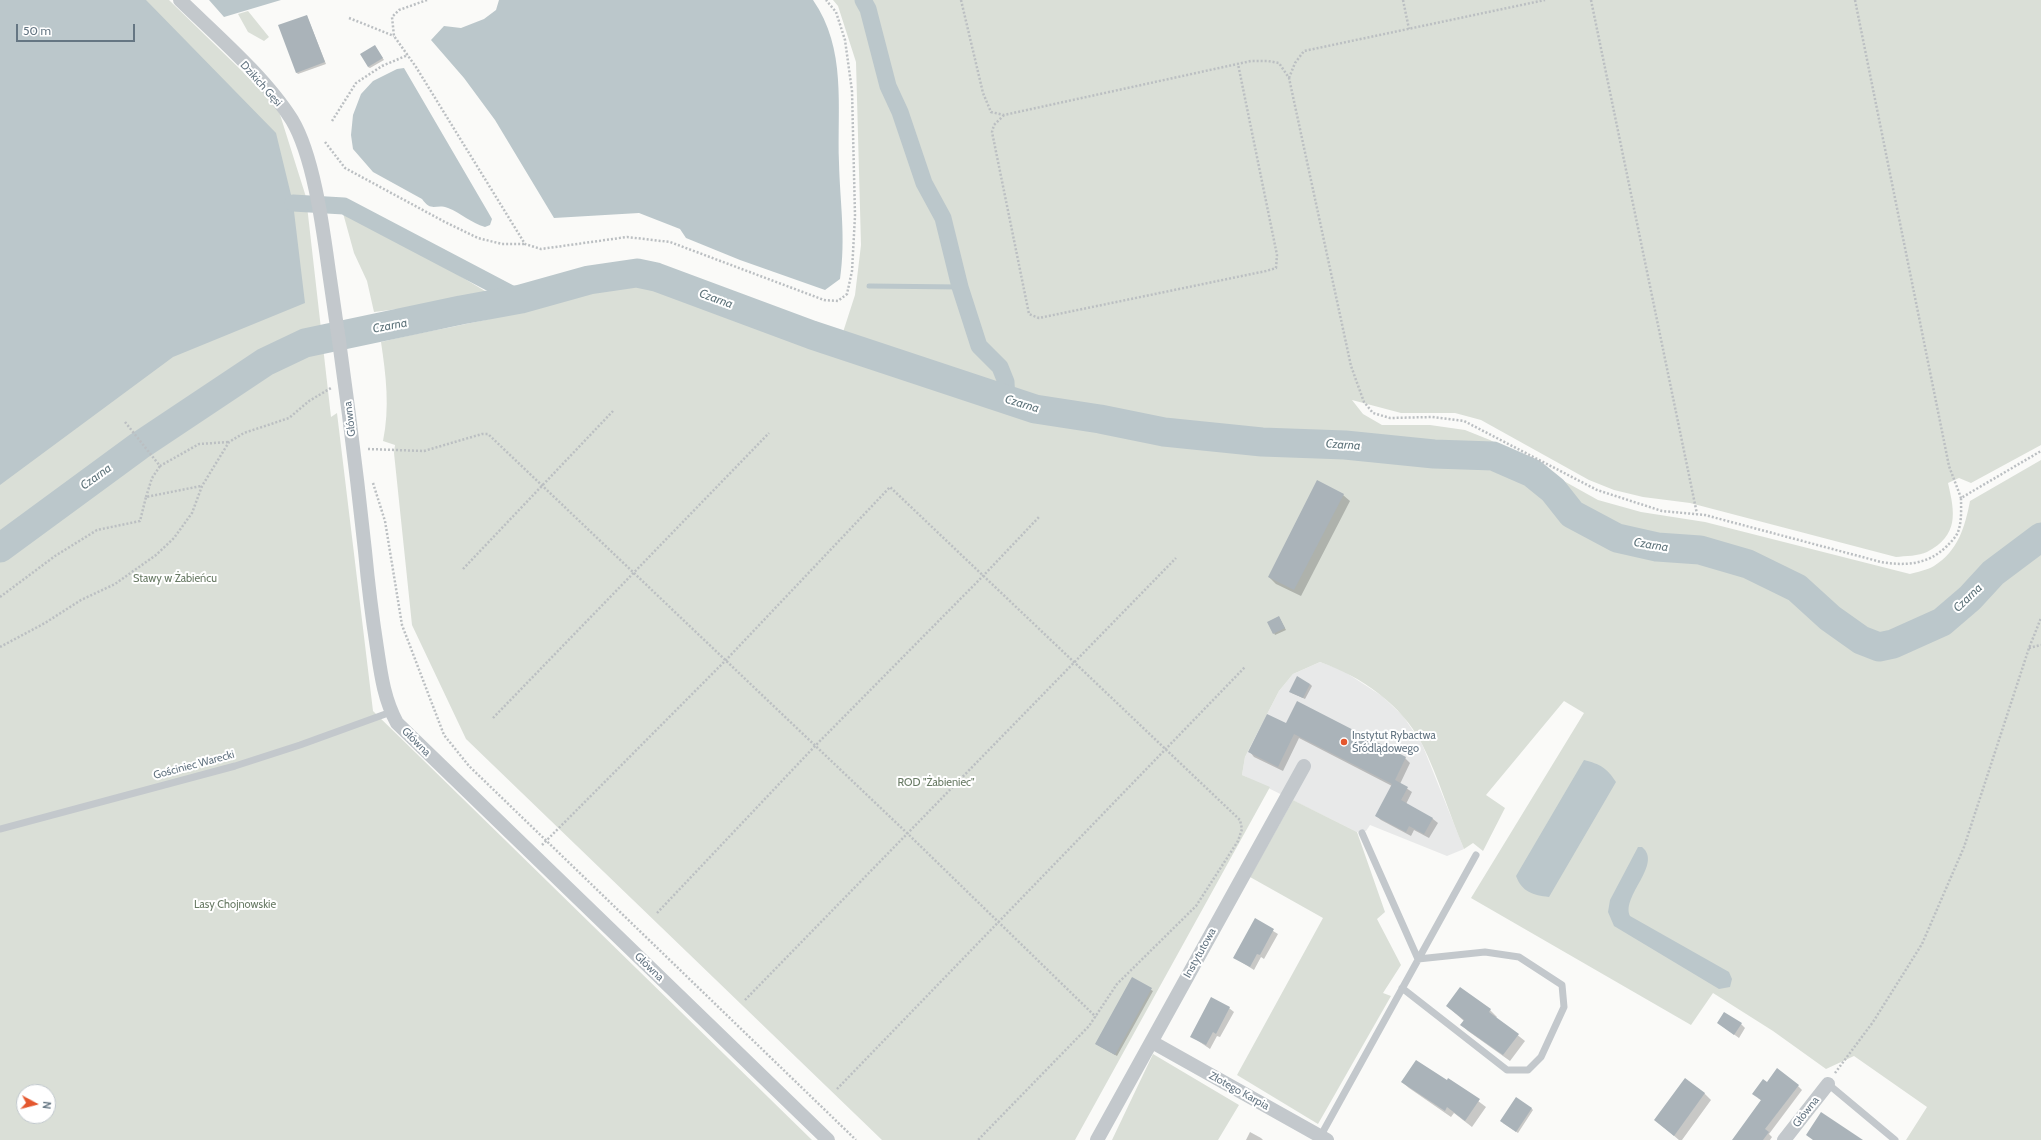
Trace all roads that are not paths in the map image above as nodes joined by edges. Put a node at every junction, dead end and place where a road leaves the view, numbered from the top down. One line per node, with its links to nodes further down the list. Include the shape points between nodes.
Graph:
1 (180, 0): 2 (street, Dzikich Gęsi, via 260,80 285,109 299,137)
2 (313, 186): 3 (street, Główna, via 321,221 346,380 372,620 384,690)
3 (391, 712): 5 (lane, Gościniec Warecki, via 235,766); 13 (street, Główna, via 407,733)
4 (1304, 766): 10 (street, Instytutowa)
5 (0, 829)
6 (1362, 833): 8 (lane)
7 (1476, 855): 8 (lane)
8 (1418, 959): 9 (lane); 9 (lane, via 1485,952 1518,957 1562,985 1564,1006 1541,1056 1528,1070 1507,1070)
9 (1402, 988): 12 (lane)
10 (1152, 1042): 12 (street, Złotego Karpia); 14 (street, Instytutowa)
11 (1828, 1084): 15 (street, Główna); 16 (lane)
12 (1324, 1138)
13 (828, 1140)
14 (1097, 1140)
15 (1784, 1140)
16 (1895, 1140)

